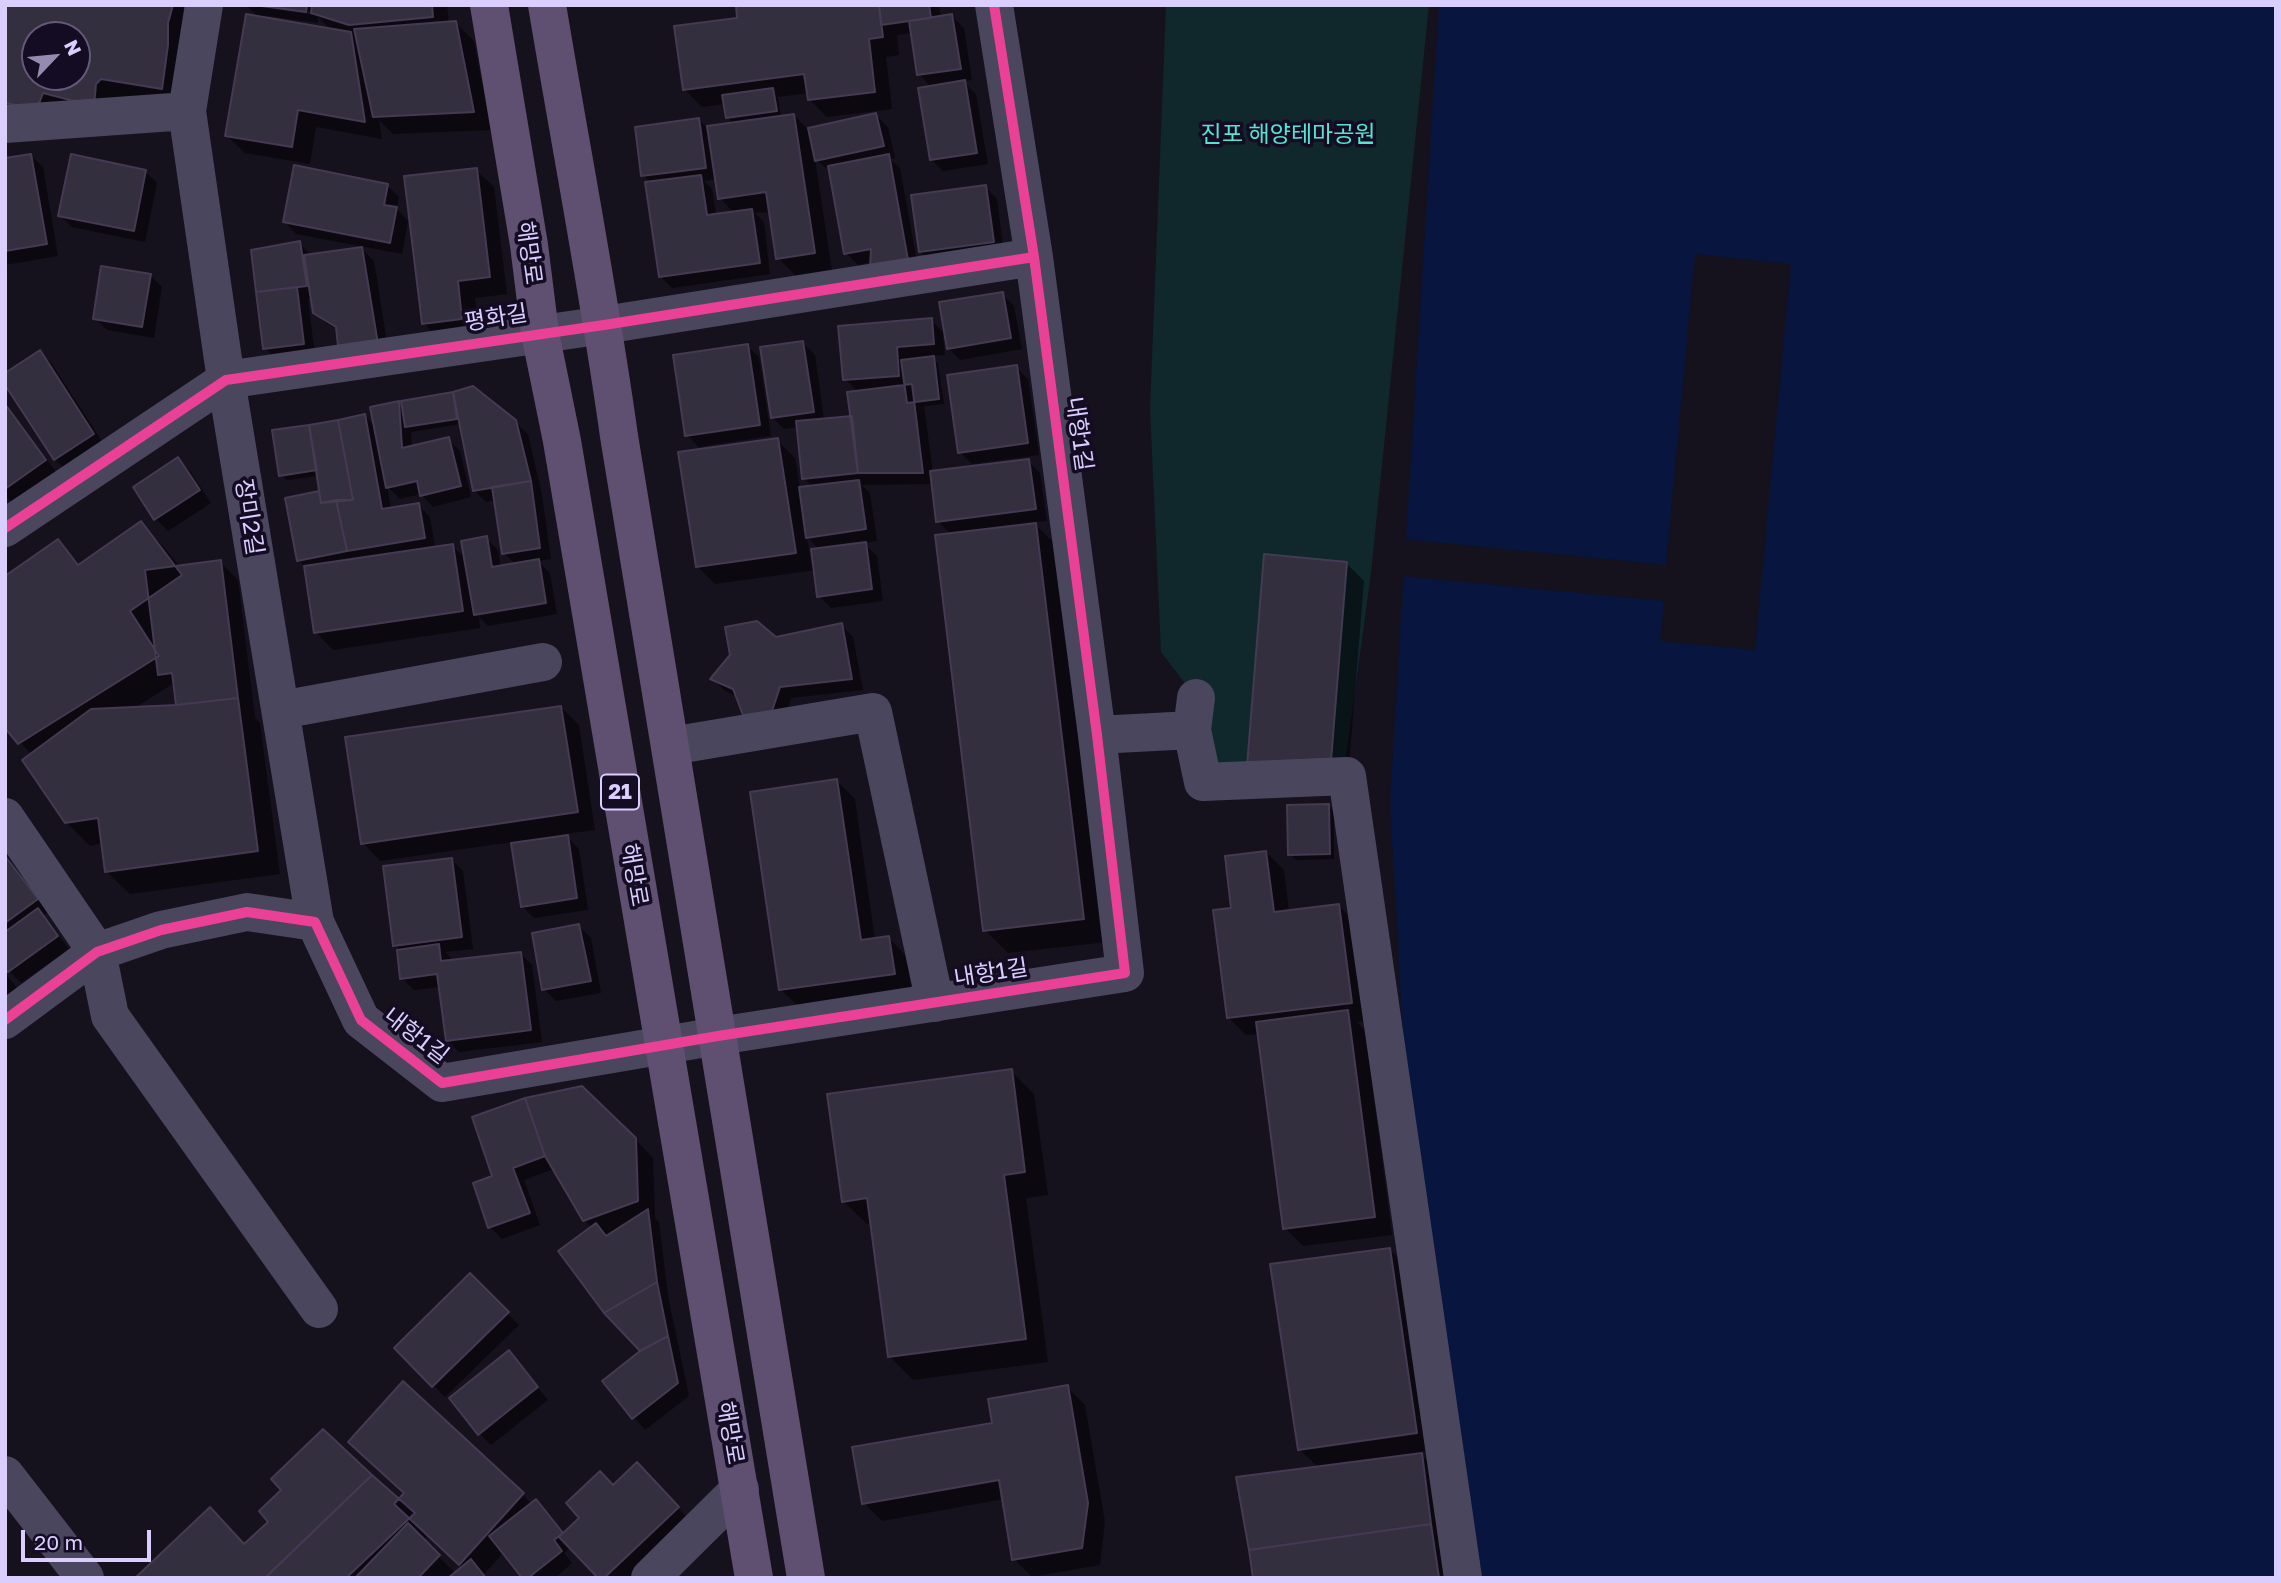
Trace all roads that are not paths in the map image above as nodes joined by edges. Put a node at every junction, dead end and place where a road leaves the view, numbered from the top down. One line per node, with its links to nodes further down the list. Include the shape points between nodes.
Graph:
1 (204, 5): 5 (street, 장미2길)
2 (489, 5): 9 (main road, 해망로 / 21)
3 (547, 5): 8 (main road)
4 (994, 5): 7 (street, 내항1길)
5 (187, 111): 6 (street); 10 (street, 장미2길)
6 (5, 124)
7 (1034, 257): 8 (street, 평화길); 14 (street, 내항1길)
8 (604, 324): 9 (street, 평화길); 15 (main road)
9 (540, 333): 10 (street, 평화길); 22 (main road, 해망로 / 21)
10 (226, 380): 11 (street, 평화길); 13 (street, 장미2길)
11 (5, 528)
12 (543, 662): 13 (street)
13 (281, 709): 17 (street, 장미2길)
14 (1097, 735): 19 (street, 내항1길, via 1125,973); 30 (street, via 1194,714 1203,782 1347,776)
15 (671, 746): 19 (street, via 873,712); 21 (main road)
16 (5, 817): 18 (street)
17 (315, 922): 18 (street, via 247,912 161,930); 22 (street, 내항1길, via 361,1020 442,1083)
18 (97, 952): 20 (street); 23 (street, via 110,1016)
19 (935, 1003): 21 (street, 내항1길)
20 (5, 1020)
21 (718, 1037): 22 (street, 내항1길); 29 (main road)
22 (663, 1046): 25 (main road, 해망로 / 21)
23 (319, 1309)
24 (5, 1475): 26 (street)
25 (740, 1489): 27 (street); 28 (main road, 해망로 / 21)
26 (85, 1578)
27 (650, 1578)
28 (754, 1578)
29 (806, 1578)
30 (1463, 1578)

